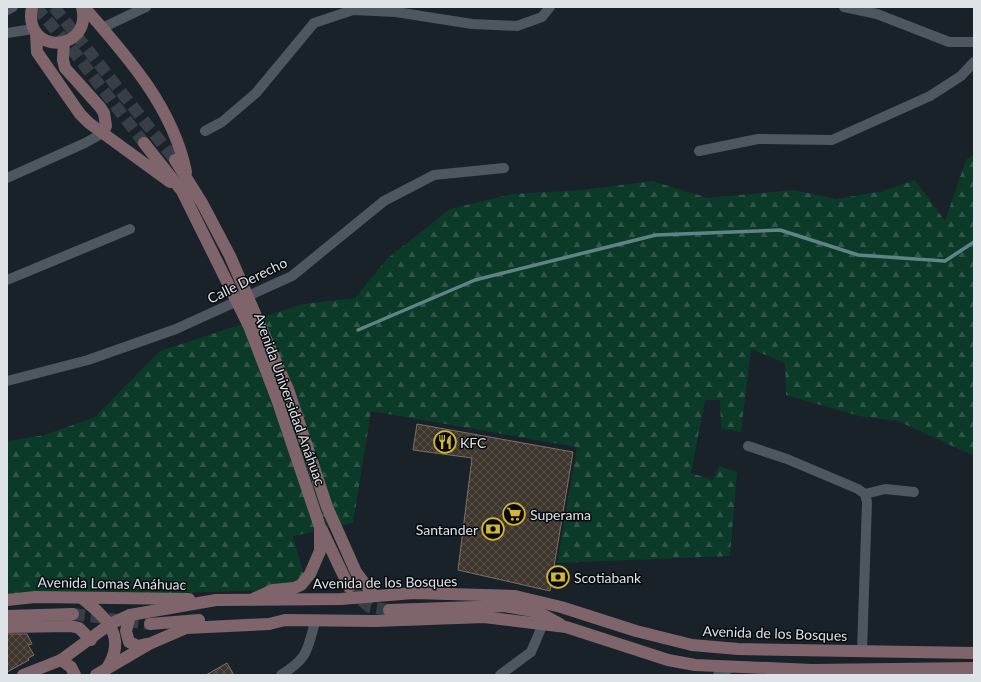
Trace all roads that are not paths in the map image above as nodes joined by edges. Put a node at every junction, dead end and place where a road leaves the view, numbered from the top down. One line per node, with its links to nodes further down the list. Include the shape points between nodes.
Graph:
1 (13, 7): 7 (street)
2 (32, 7): 9 (main road, via 30,17)
3 (83, 7): 8 (main road); 11 (main road, via 82,25)
4 (146, 7): 8 (street)
5 (550, 7): 15 (street, via 542,16 517,26 472,24 396,12 353,10 314,23 256,93 222,122)
6 (844, 7): 13 (street, via 877,14 949,42)
7 (7, 10)
8 (102, 28): 11 (main road); 22 (main road, via 134,66 162,106 183,157)
9 (34, 31): 10 (street); 12 (main road, via 48,42); 16 (main road, via 37,52 44,64 80,114)
10 (7, 33)
11 (77, 35): 12 (main road)
12 (64, 42): 16 (main road, via 62,60 65,68 104,113 106,126)
13 (974, 42)
14 (974, 62): 18 (street, via 961,76 930,96 832,140 758,139)
15 (205, 131)
16 (103, 133): 21 (street); 23 (main road)
17 (144, 143): 23 (main road, Avenida Universidad Anáhuac)
18 (699, 151)
19 (175, 160): 22 (main road, Avenida Universidad Anáhuac)
20 (504, 168): 27 (street, Calle Derecho, via 434,175 384,201 292,276 176,329 88,360)
21 (7, 178)
22 (187, 179): 24 (main road, Avenida Universidad Anáhuac)
23 (182, 191): 24 (main road, Avenida Universidad Anáhuac)
24 (197, 206): 31 (main road, Avenida Universidad Anáhuac, via 249,326 277,399); 33 (main road, Avenida Universidad Anáhuac, via 230,256 286,385 327,507 356,572)
25 (130, 229): 26 (street)
26 (7, 280)
27 (7, 381)
28 (748, 446): 30 (street, via 787,459)
29 (914, 492): 30 (street, via 885,489)
30 (865, 494): 51 (street, via 867,502)
31 (320, 527): 32 (main road); 37 (main road, Avenida Universidad Anáhuac, via 317,563 301,585 264,592)
32 (349, 587)
33 (374, 596): 37 (main road, Avenida de los Bosques); 51 (main road, Avenida de los Bosques, via 515,596 692,645 738,649)
34 (82, 598): 35 (main road, Avenida Lomas Anáhuac, via 35,597); 36 (main road, Avenida Lomas Anáhuac); 44 (main road)
35 (7, 600)
36 (216, 600): 37 (main road, Avenida de los Bosques); 40 (main road, Avenida de los Bosques)
37 (252, 600)
38 (388, 610): 48 (main road, via 504,606 538,612)
39 (73, 614): 41 (main road)
40 (130, 615): 44 (main road, Avenida de los Bosques); 50 (main road, via 126,631 129,642 138,646)
41 (7, 616)
42 (285, 620): 43 (main road); 45 (main road, via 192,620); 50 (main road, via 269,624 186,628)
43 (315, 622): 46 (main road, via 484,617); 61 (street, via 307,652 298,664)
44 (110, 624): 49 (main road, Avenida de los Bosques); 56 (main road, via 116,640 113,659)
45 (150, 624)
46 (543, 624): 48 (main road); 62 (street, via 531,652)
47 (7, 627): 49 (main road, via 71,626 79,628)
48 (566, 627): 54 (main road, via 668,660)
49 (91, 640): 53 (main road, Avenida de los Bosques)
50 (149, 644): 56 (main road)
51 (862, 651): 52 (main road, Avenida de los Bosques)
52 (974, 652)
53 (61, 660): 59 (main road, Avenida de los Bosques); 60 (main road, via 71,667)
54 (730, 668): 57 (main road); 63 (street)
55 (974, 668): 58 (main road)
56 (101, 672)
57 (811, 672): 58 (main road)
58 (930, 672)
59 (23, 675)
60 (75, 675)
61 (281, 675)
62 (500, 675)
63 (718, 675)

